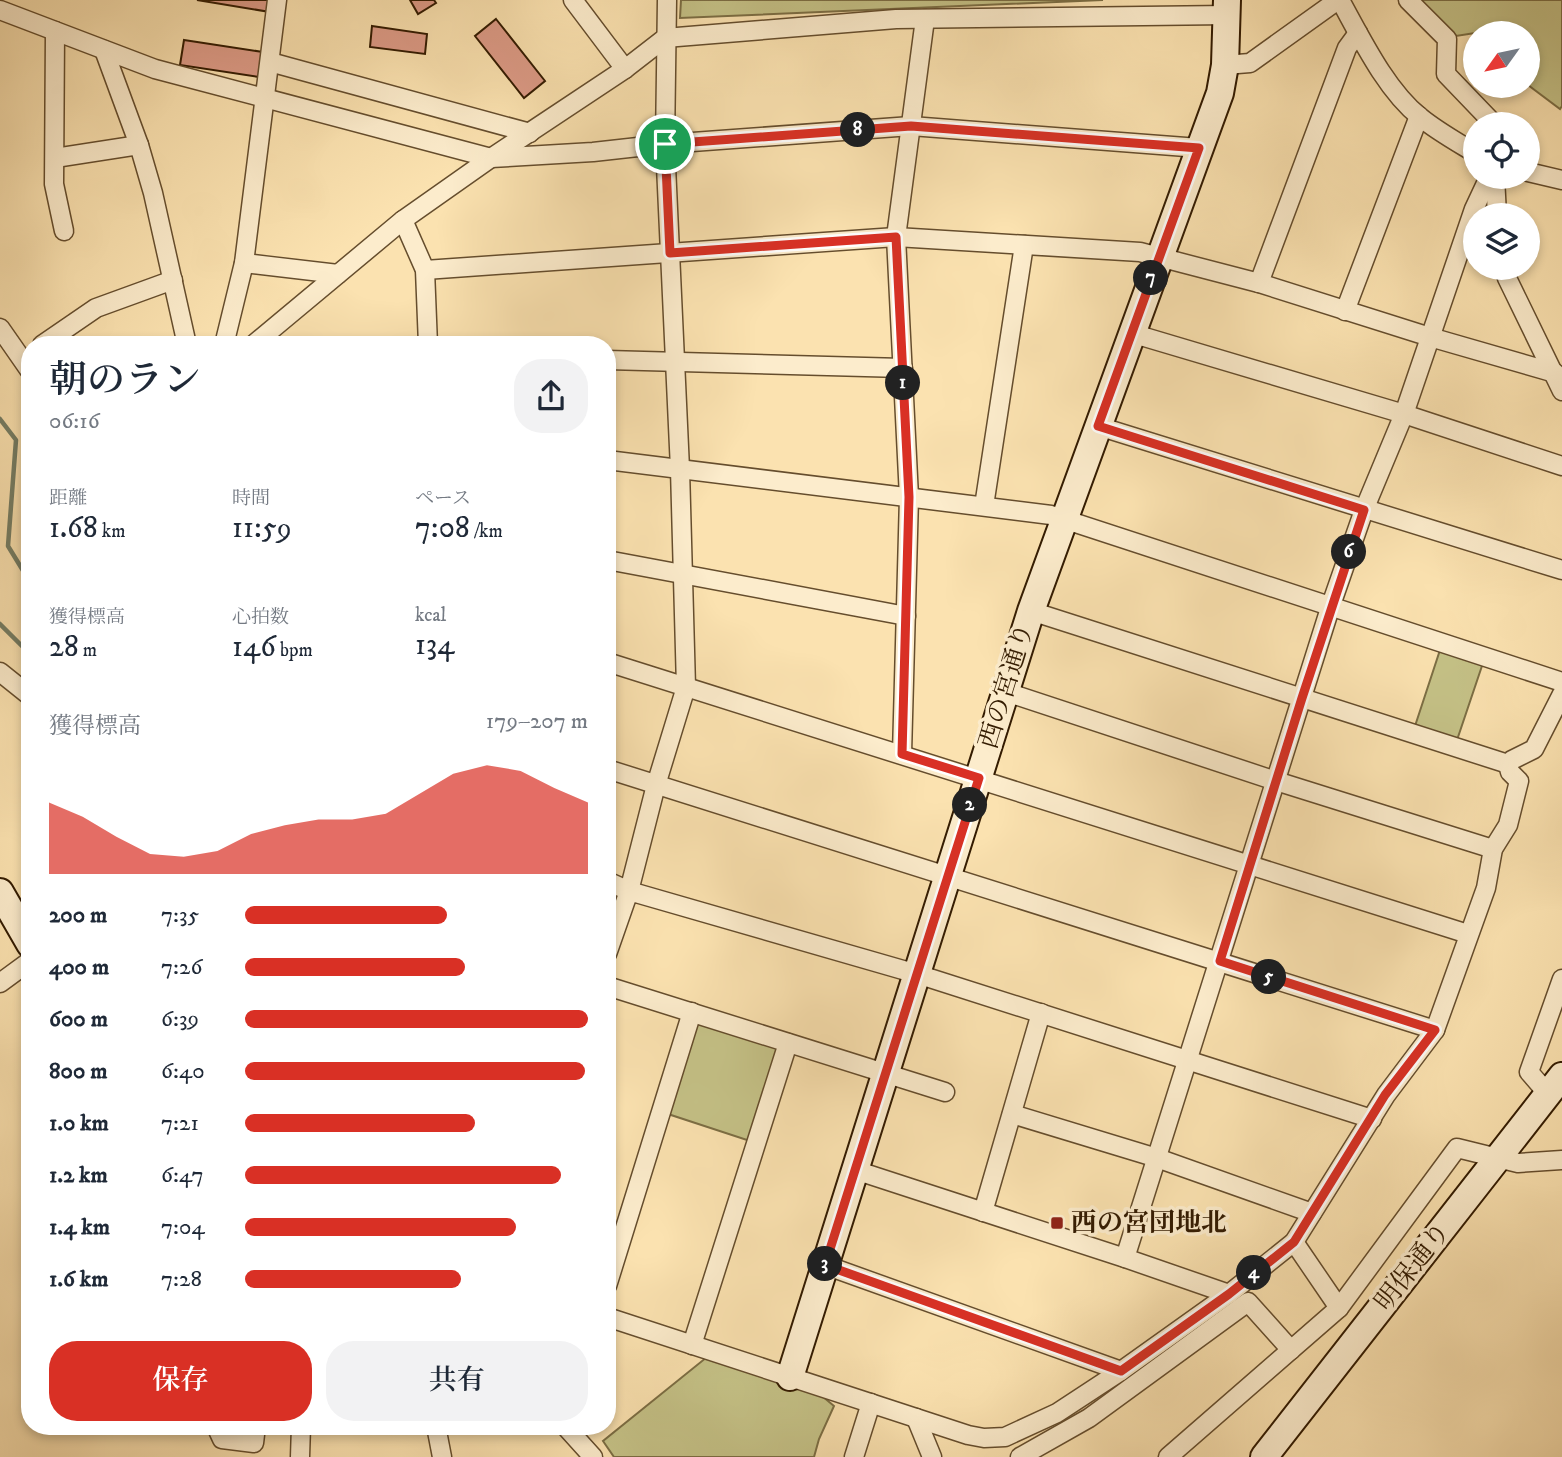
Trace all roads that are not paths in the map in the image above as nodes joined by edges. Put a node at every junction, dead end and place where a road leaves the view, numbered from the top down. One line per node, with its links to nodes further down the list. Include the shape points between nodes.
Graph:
1 (8, 0): 7 (street)
2 (277, 0): 14 (street)
3 (573, 0): 16 (street)
4 (667, 0): 12 (street)
5 (1408, 0): 18 (street, via 1447,39 1446,75)
6 (1344, 2): 11 (street); 15 (street, via 1250,63)
7 (0, 8): 10 (street)
8 (1227, 8): 9 (street); 15 (street, 西の宮通り)
9 (925, 19): 12 (street); 20 (street)
10 (55, 31): 13 (street); 26 (street)
11 (1358, 33): 19 (street, via 1399,95); 42 (street, via 1347,48)
12 (665, 38): 16 (street); 22 (street)
13 (104, 50): 17 (street, via 155,69); 23 (street)
14 (270, 62): 17 (street); 21 (street)
15 (1225, 65): 25 (street, 西の宮通り, via 1220,93)
16 (625, 69): 21 (street)
17 (265, 98): 27 (street); 37 (street)
18 (1482, 112)
19 (1419, 116): 24 (street); 43 (street)
20 (911, 126): 22 (street); 25 (street); 33 (street)
21 (530, 133): 27 (street)
22 (665, 144): 27 (street); 35 (street)
23 (139, 145): 26 (street); 40 (street)
24 (1463, 145)
25 (1199, 148): 36 (street, 西の宮通り)
26 (55, 158): 32 (street, via 54,184)
27 (491, 158): 31 (street)
28 (1540, 175): 29 (street)
29 (1562, 180)
30 (1483, 189): 51 (street)
31 (403, 220): 38 (street); 39 (street)
32 (64, 232)
33 (896, 237): 34 (street); 35 (street); 55 (street)
34 (1024, 245): 36 (street); 64 (street)
35 (670, 253): 38 (street); 54 (street)
36 (1159, 256): 42 (street); 45 (street, 西の宮通り)
37 (244, 263): 39 (street); 48 (street)
38 (425, 270): 50 (street)
39 (338, 274): 49 (street)
40 (173, 280): 46 (street, via 96,308); 47 (street)
41 (1508, 280): 56 (street)
42 (1259, 284): 43 (street)
43 (1345, 311): 51 (street)
44 (0, 328): 52 (street)
45 (1131, 333): 58 (street); 59 (street, 西の宮通り)
46 (54, 336)
47 (184, 336)
48 (226, 336)
49 (264, 336)
50 (428, 336)
51 (1430, 337): 56 (street); 58 (street)
52 (21, 354)
53 (616, 360): 54 (street)
54 (675, 362): 55 (street); 62 (street)
55 (903, 368): 63 (street)
56 (1555, 373): 57 (street)
57 (1562, 391)
58 (1404, 414): 61 (street); 65 (street)
59 (1098, 426): 65 (street); 66 (street, 西の宮通り)
60 (616, 461): 62 (street)
61 (1562, 466)
62 (680, 469): 63 (street); 69 (street)
63 (909, 497): 64 (street); 72 (street)
64 (984, 506): 66 (street)
65 (1364, 510): 68 (street); 70 (street)
66 (1064, 518): 70 (street); 71 (street, 西の宮通り)
67 (616, 562): 69 (street)
68 (1562, 570)
69 (683, 575): 72 (street); 76 (street)
70 (1331, 605): 75 (street); 80 (street)
71 (1031, 611): 78 (street, 西の宮通り); 80 (street)
72 (906, 616): 81 (street)
73 (616, 665): 76 (street)
74 (0, 672): 77 (street)
75 (1562, 682)
76 (686, 687): 81 (street); 86 (street)
77 (21, 689)
78 (1006, 692): 84 (street, 西の宮通り); 85 (street)
79 (1562, 694): 82 (street, via 1534,749)
80 (1302, 698): 82 (street); 85 (street)
81 (902, 754): 84 (street)
82 (1507, 764): 87 (street, via 1518,781 1508,825)
83 (616, 772): 86 (street)
84 (979, 778): 88 (street); 89 (street, 西の宮通り)
85 (1276, 781): 87 (street); 88 (street)
86 (656, 785): 89 (street); 91 (street)
87 (1493, 849): 95 (street, via 1486,888)
88 (1250, 863): 95 (street); 96 (street)
89 (948, 876): 96 (street); 98 (street, 西の宮通り)
90 (616, 885): 91 (street)
91 (629, 891): 94 (street); 98 (street)
92 (0, 892): 93 (street)
93 (21, 928)
94 (616, 928)
95 (1468, 934): 104 (street)
96 (1220, 961): 104 (street); 106 (street)
97 (21, 968): 100 (street)
98 (917, 974): 103 (street); 107 (street, 西の宮通り)
99 (1562, 979): 108 (street, via 1529,1072)
100 (0, 983)
101 (616, 989): 102 (street)
102 (692, 1012): 105 (street); 119 (street)
103 (1041, 1013): 106 (street); 110 (street)
104 (1435, 1030): 111 (street)
105 (788, 1043): 107 (street); 125 (street)
106 (1189, 1060): 111 (street); 112 (street)
107 (886, 1073): 109 (street); 115 (street, 西の宮通り)
108 (1555, 1085): 113 (street, 明保通り)
109 (945, 1092)
110 (1012, 1114): 112 (street); 116 (street)
111 (1372, 1119): 117 (street)
112 (1157, 1158): 117 (street); 120 (street)
113 (1498, 1158): 114 (street, via 1518,1163); 123 (street, via 1457,1148); 143 (street, 明保通り)
114 (1562, 1160)
115 (855, 1170): 116 (street); 121 (street, 西の宮通り)
116 (983, 1212): 120 (street)
117 (1312, 1213): 118 (street)
118 (1294, 1242): 122 (street); 123 (street)
119 (616, 1257)
120 (1125, 1258): 122 (street)
121 (825, 1265): 127 (street); 128 (street, 西の宮通り)
122 (1229, 1294): 127 (street)
123 (1339, 1308): 126 (street)
124 (616, 1320): 125 (street)
125 (692, 1345): 128 (street)
126 (1291, 1350): 141 (street, via 1248,1302 1089,1418); 142 (street)
127 (1121, 1371): 130 (street, via 1057,1413 1005,1437 968,1435)
128 (790, 1377): 129 (street)
129 (872, 1403): 130 (street); 139 (street)
130 (916, 1418): 140 (street)
131 (220, 1435): 132 (street, via 254,1443)
132 (255, 1435)
133 (301, 1435): 137 (street)
134 (437, 1435): 136 (street)
135 (573, 1435): 138 (street)
136 (438, 1455)
137 (300, 1457)
138 (593, 1457)
139 (854, 1457)
140 (932, 1457)
141 (1020, 1457)
142 (1168, 1457)
143 (1264, 1457)

